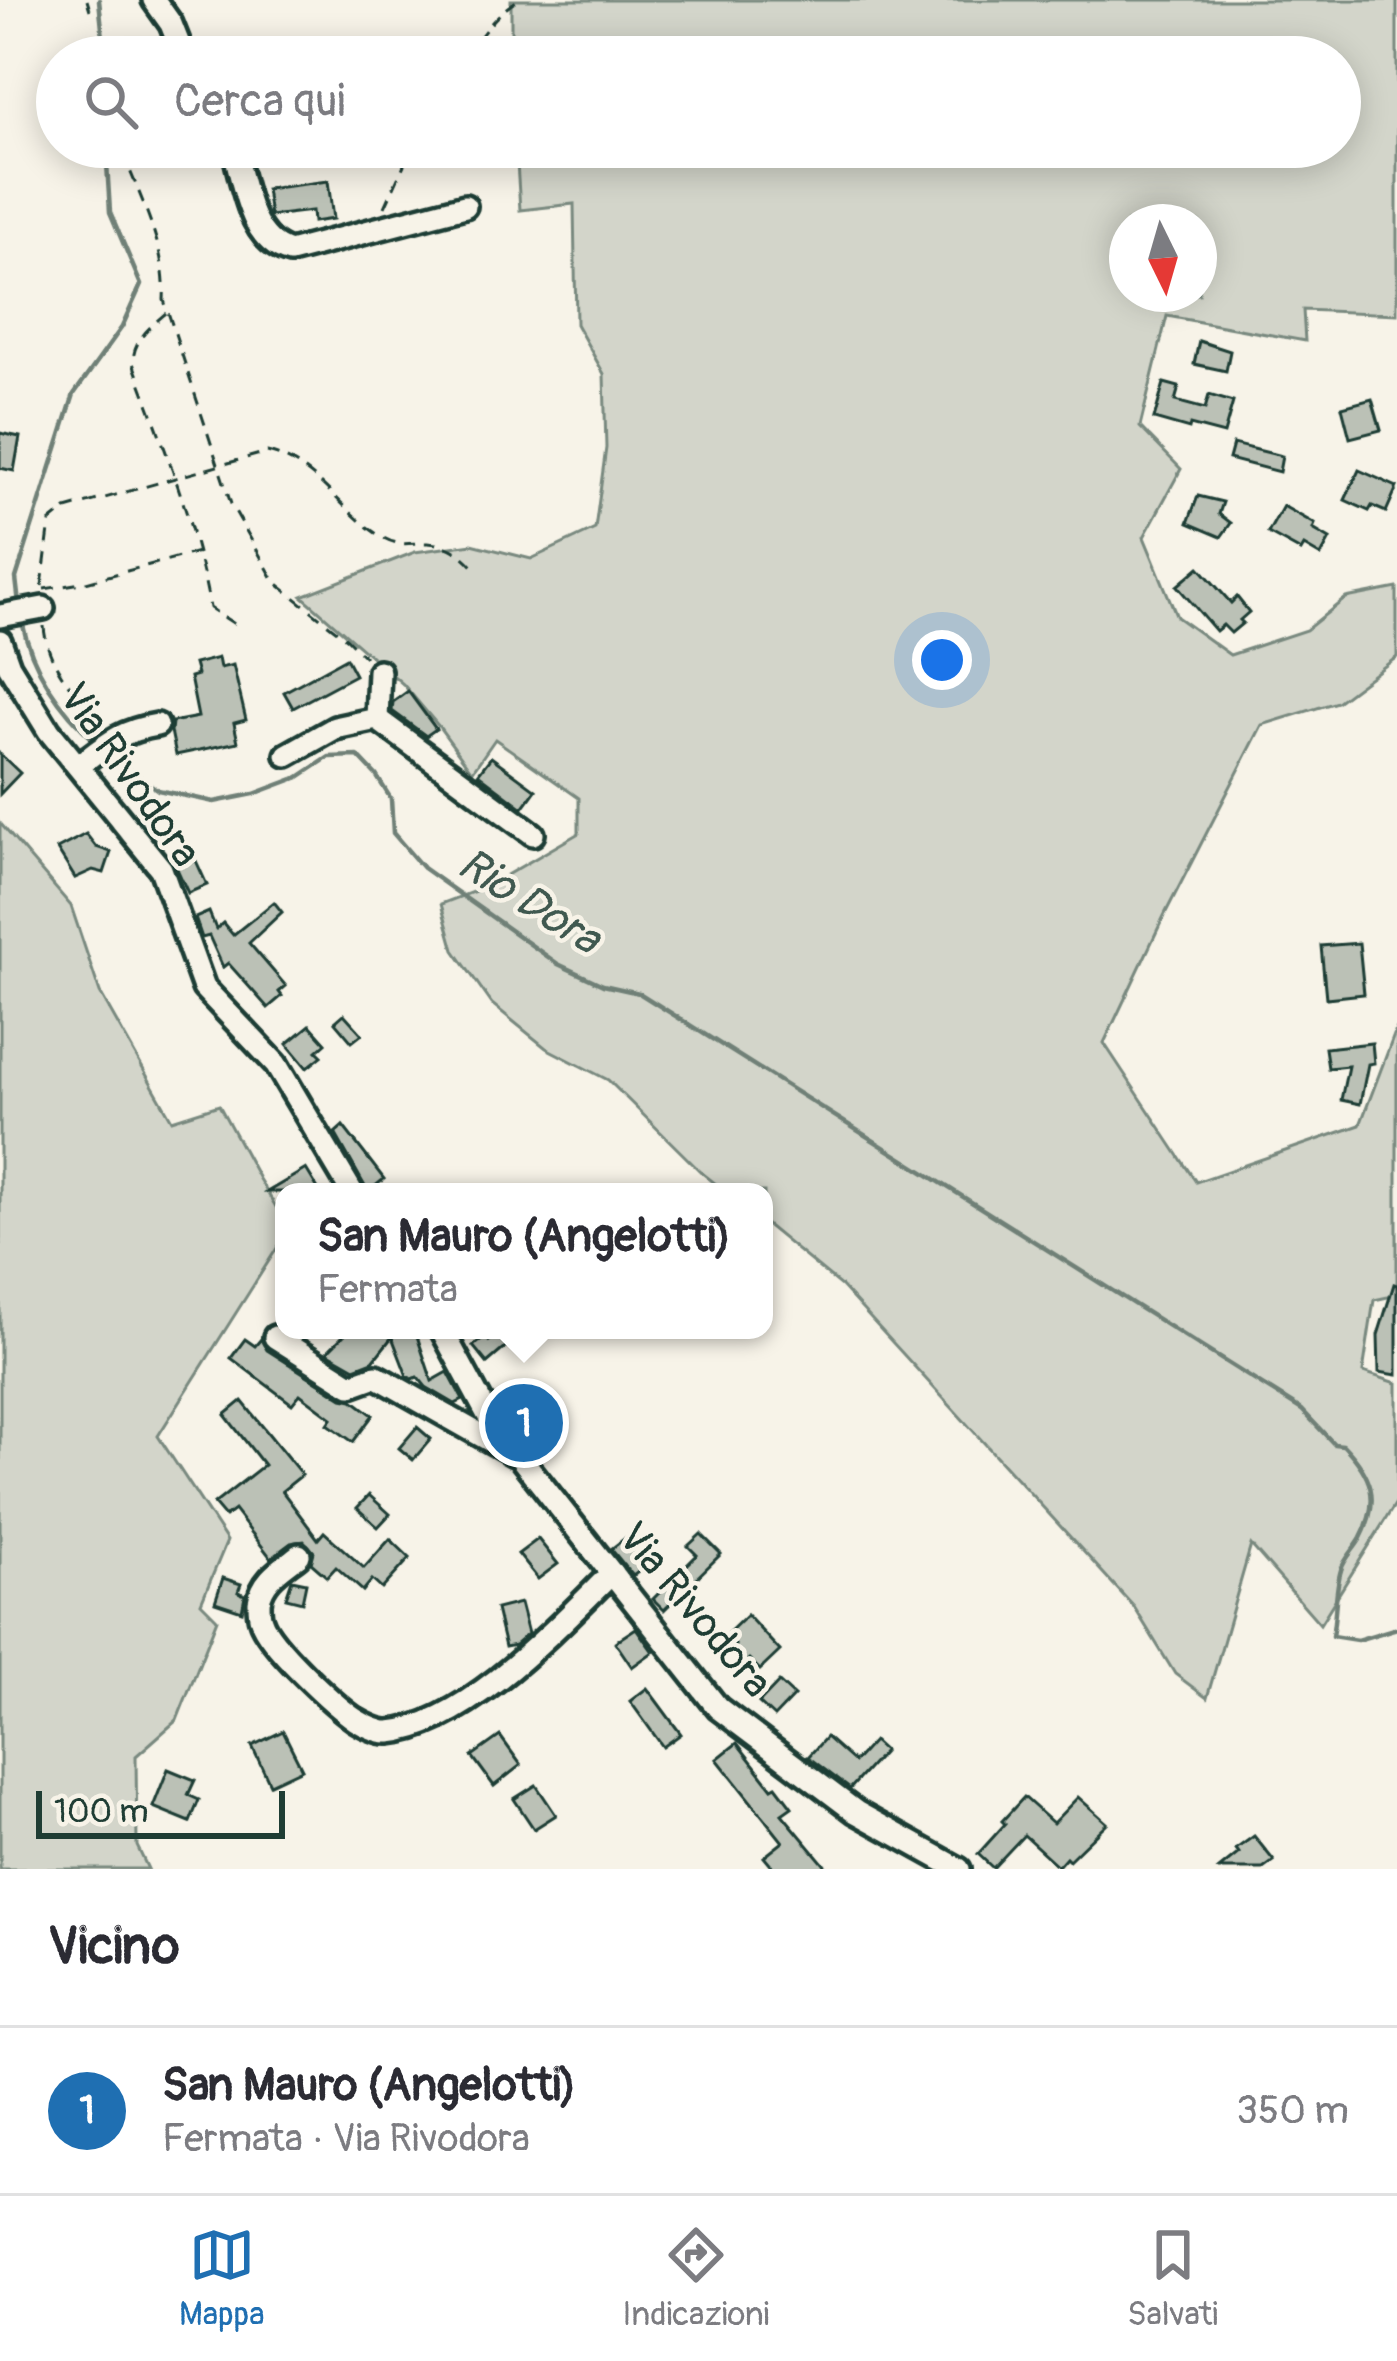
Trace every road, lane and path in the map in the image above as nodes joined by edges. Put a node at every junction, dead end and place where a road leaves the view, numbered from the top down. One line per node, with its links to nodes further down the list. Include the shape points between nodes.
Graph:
1 (87, 0): 4 (path)
2 (154, 0): 5 (street)
3 (518, 0): 6 (path)
4 (90, 10)
5 (176, 36)
6 (480, 36)
7 (128, 168): 12 (path, via 158,246)
8 (239, 168): 11 (street, via 258,230 274,248 290,252)
9 (402, 168): 11 (path)
10 (465, 206): 11 (street)
11 (374, 231)
12 (168, 311): 13 (path); 14 (path, via 133,349 133,363)
13 (220, 466): 14 (path); 16 (path, via 267,452 283,456 384,538 463,553); 20 (path, via 275,582)
14 (176, 478): 15 (path); 15 (path, via 66,509 50,522 42,589)
15 (200, 552): 18 (path, via 210,608)
16 (476, 570)
17 (22, 612): 21 (path, via 44,636 64,680)
18 (236, 625)
19 (0, 641): 24 (street, Via Rivodora, via 39,715)
20 (380, 671): 22 (street)
21 (98, 713)
22 (377, 718): 25 (street, via 335,728); 26 (street)
23 (158, 725): 24 (street, via 135,728)
24 (95, 752): 27 (street, Via Rivodora, via 161,868 204,988 276,1064)
25 (287, 755)
26 (533, 834)
27 (347, 1183)
28 (278, 1339): 30 (street, via 351,1385 376,1376)
29 (447, 1339): 30 (street, Via Rivodora)
30 (520, 1457): 32 (street, Via Rivodora)
31 (299, 1555): 32 (street, via 268,1580 261,1622 341,1707 386,1733 469,1699 532,1652)
32 (611, 1573): 33 (street, Via Rivodora, via 718,1708 856,1812)
33 (959, 1869)

